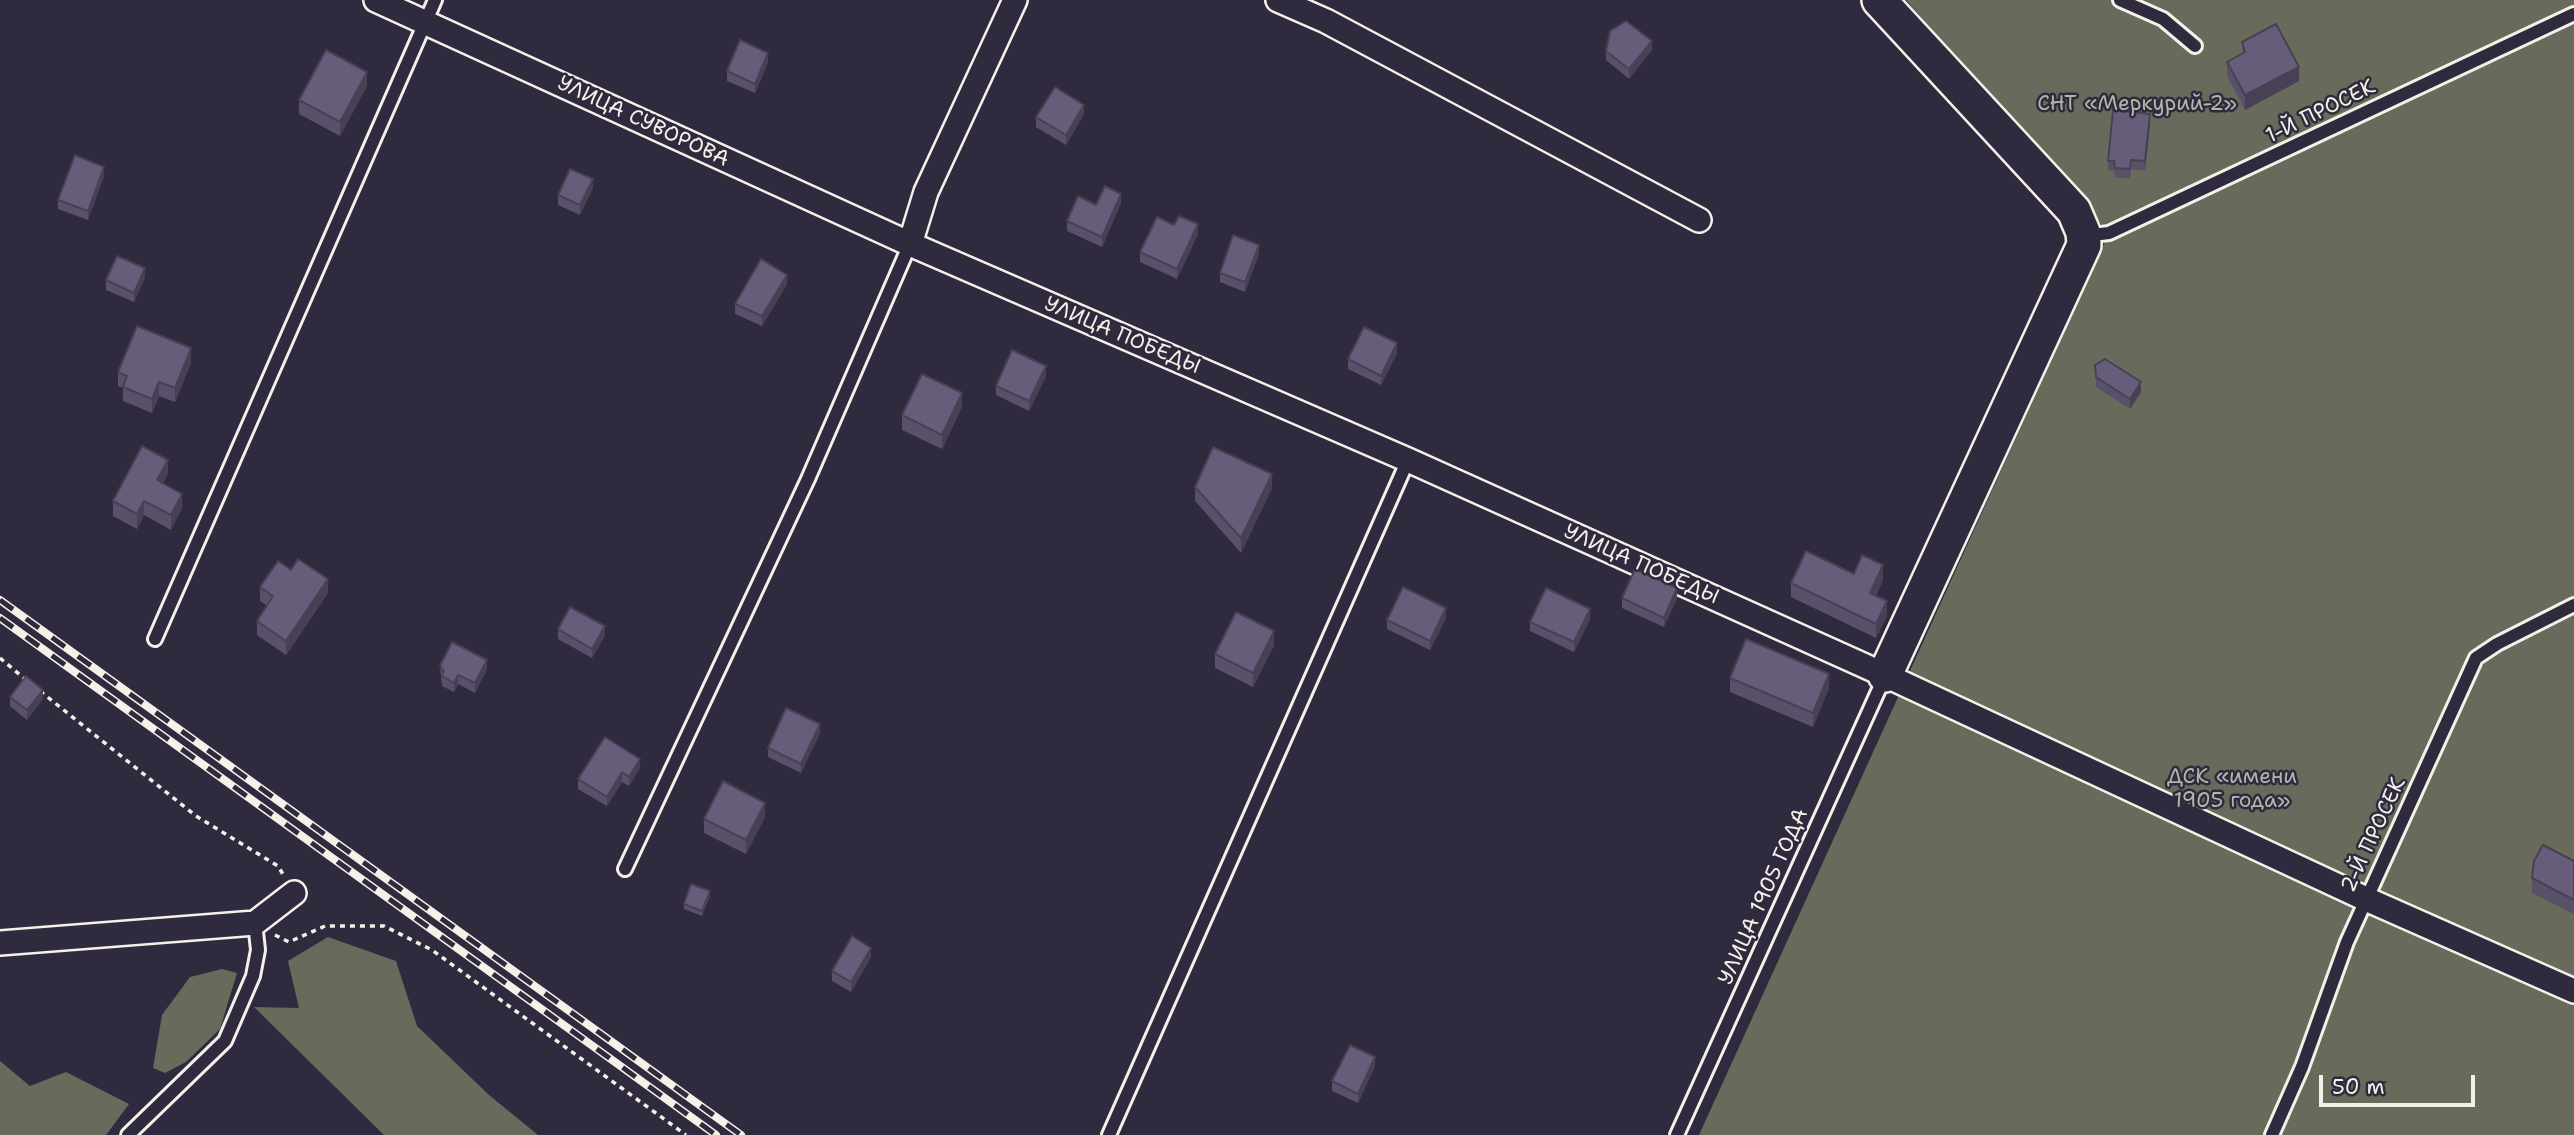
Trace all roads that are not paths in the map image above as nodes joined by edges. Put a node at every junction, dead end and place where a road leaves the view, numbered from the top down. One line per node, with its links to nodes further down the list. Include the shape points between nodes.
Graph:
1 (376, 0): 8 (street, УЛИЦА СУВОРОВА)
2 (435, 0): 8 (lane)
3 (1015, 0): 12 (street, via 926,192)
4 (1278, 0): 10 (street, via 1326,21)
5 (1879, 0): 11 (street, via 2074,211)
6 (2120, 0): 9 (lane, via 2162,19)
7 (2574, 14): 11 (lane, 1-Й ПРОСЕК, via 2109,233)
8 (424, 22): 12 (street, УЛИЦА СУВОРОВА); 15 (lane)
9 (2195, 46)
10 (1699, 220)
11 (2084, 236): 16 (street, via 2078,259)
12 (910, 244): 13 (street, УЛИЦА ПОБЕДЫ); 17 (lane, via 791,515)
13 (1408, 460): 16 (street, УЛИЦА ПОБЕДЫ); 26 (lane)
14 (2574, 605): 19 (lane, 2-Й ПРОСЕК, via 2476,658)
15 (155, 639)
16 (1885, 675): 19 (street, УЛИЦА ПОБЕДЫ); 27 (lane, УЛИЦА 1905 ГОДА)
17 (625, 869)
18 (294, 893): 20 (street)
19 (2366, 899): 22 (street, УЛИЦА ПОБЕДЫ); 28 (lane, 2-Й ПРОСЕК)
20 (255, 923): 21 (street); 23 (lane, via 258,950 253,976 225,1041)
21 (0, 943)
22 (2574, 991)
23 (138, 1124): 24 (lane); 25 (lane)
24 (128, 1135)
25 (149, 1135)
26 (1109, 1135)
27 (1677, 1135)
28 (2272, 1135)

